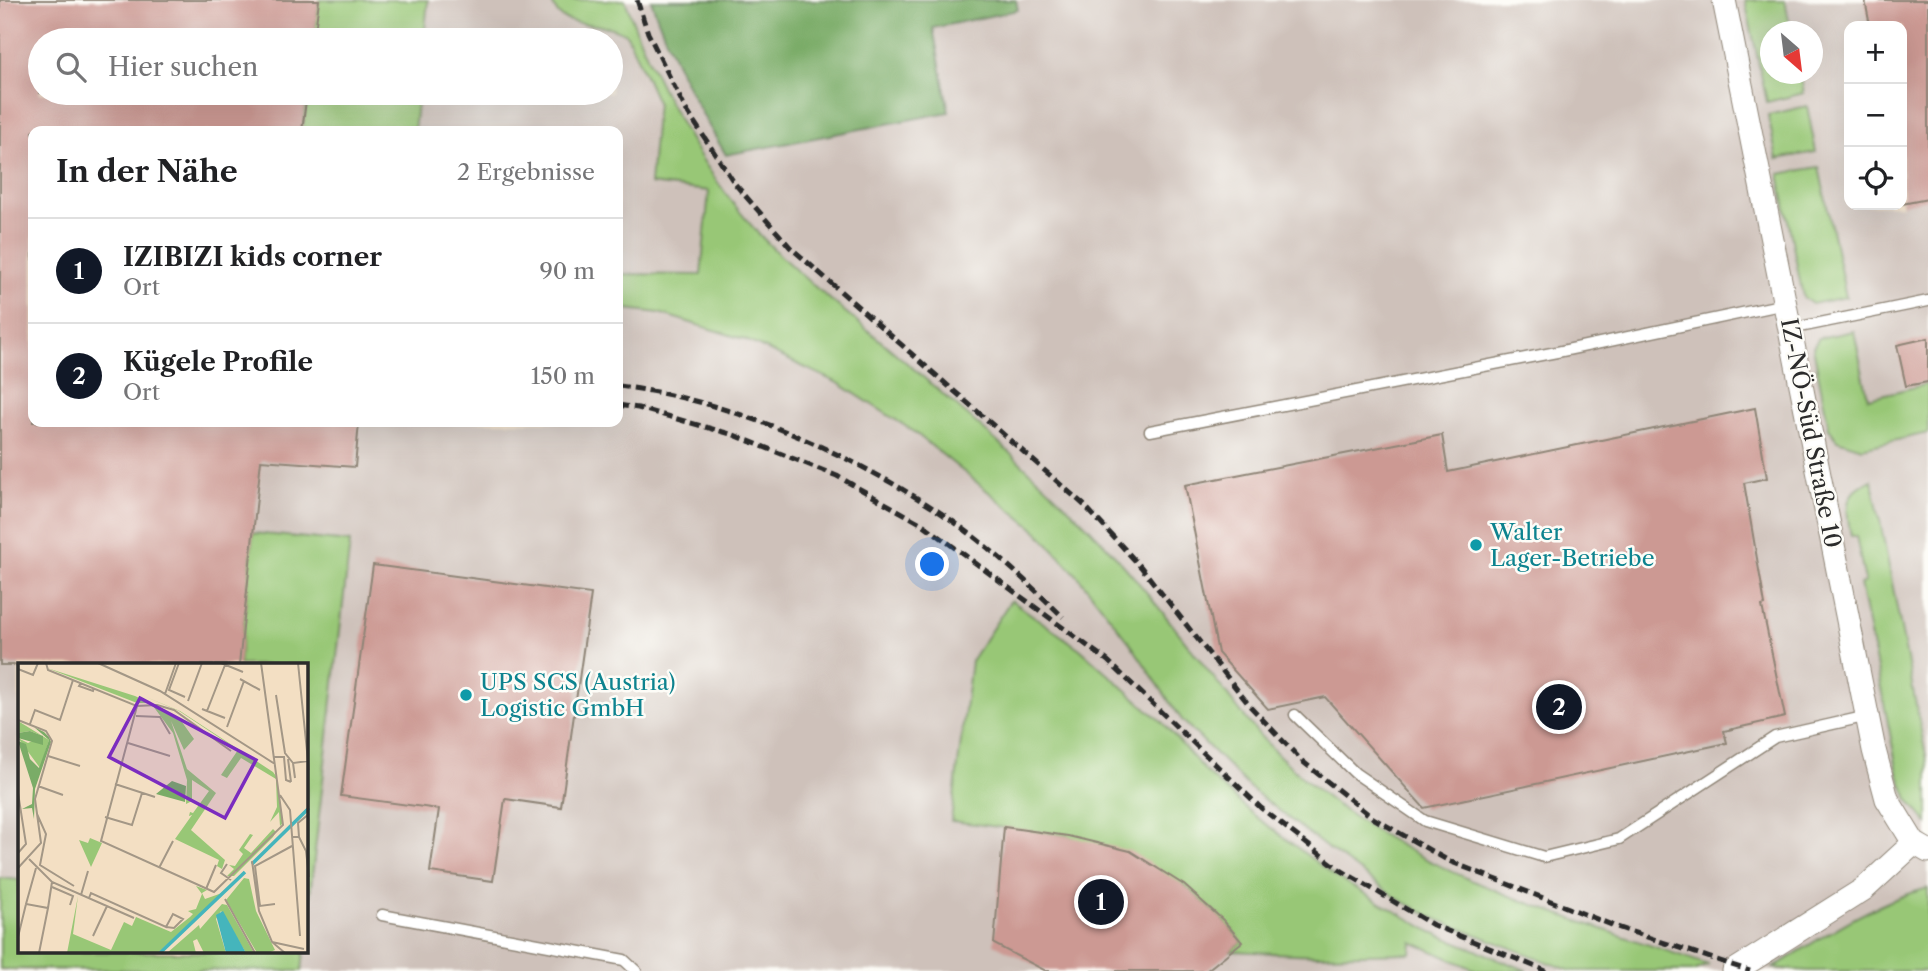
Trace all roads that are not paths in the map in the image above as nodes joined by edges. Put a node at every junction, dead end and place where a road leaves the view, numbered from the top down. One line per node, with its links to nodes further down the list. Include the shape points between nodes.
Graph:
1 (1724, 0): 3 (street, IZ-NÖ-Süd Straße 10)
2 (1928, 301): 4 (lane)
3 (1785, 304): 4 (street, IZ-NÖ-Süd Straße 10); 5 (lane)
4 (1790, 330): 7 (street, IZ-NÖ-Süd Straße 10)
5 (1150, 431)
6 (1295, 715): 7 (lane, via 1355,772 1425,821 1545,857 1619,839 1775,737)
7 (1868, 716): 8 (street, IZ-NÖ-Süd Straße 10, via 1887,799)
8 (1921, 847): 11 (street, via 1864,889)
9 (382, 915): 10 (lane, via 624,960)
10 (636, 971)
11 (1734, 971)

